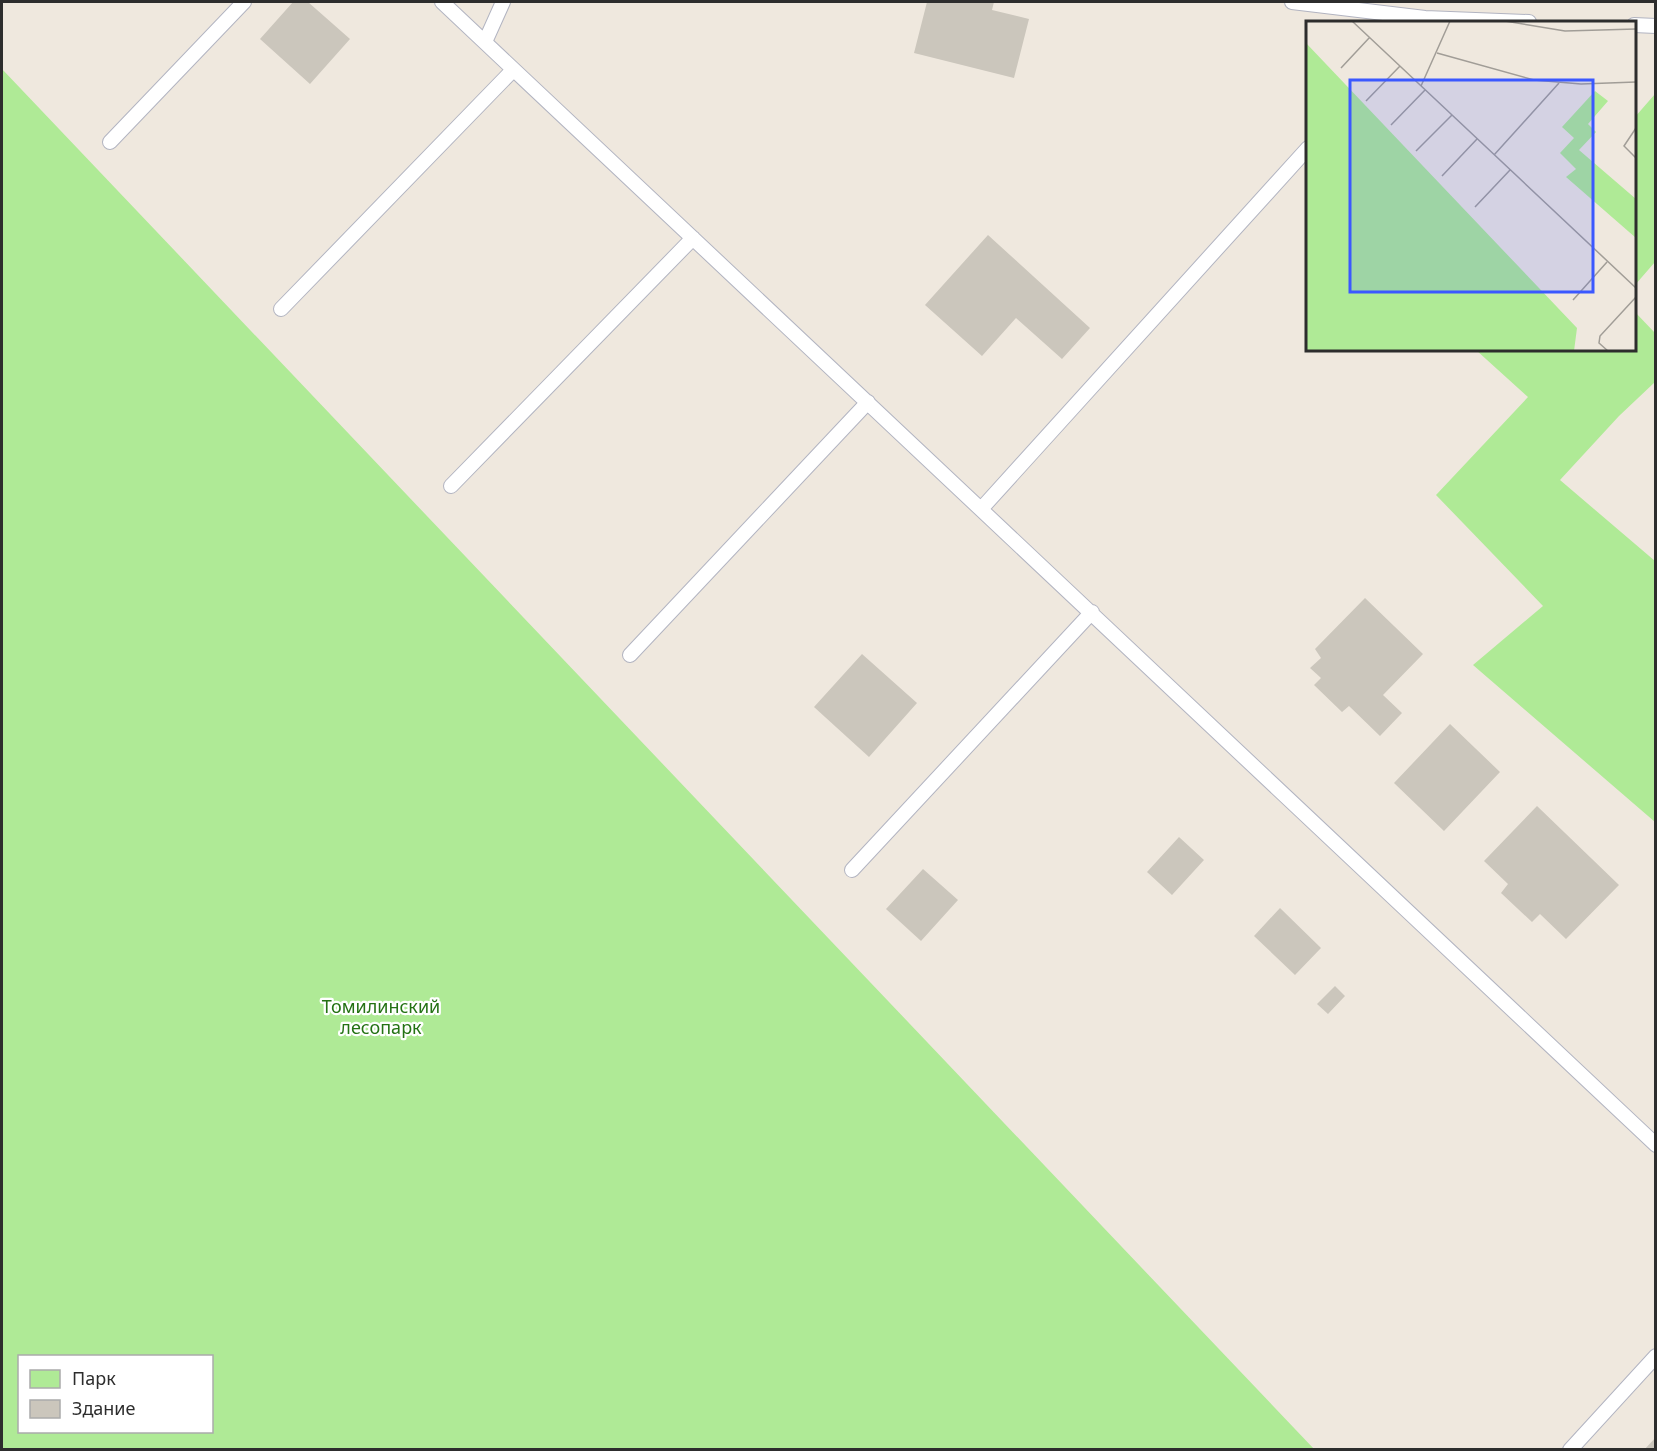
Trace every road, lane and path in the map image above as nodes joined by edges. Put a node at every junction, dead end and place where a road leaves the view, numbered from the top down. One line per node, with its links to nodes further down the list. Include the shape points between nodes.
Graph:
1 (244, 2): 11 (lane)
2 (442, 2): 9 (lane)
3 (504, 2): 9 (lane)
4 (1292, 2): 5 (lane)
5 (1423, 20): 6 (lane)
6 (1476, 21)
7 (1636, 26): 8 (lane)
8 (1656, 26)
9 (485, 42): 10 (lane)
10 (513, 70): 13 (lane); 14 (lane)
11 (110, 142)
12 (1306, 150): 17 (lane)
13 (693, 238): 15 (lane); 16 (lane)
14 (281, 309)
15 (868, 402): 17 (lane); 19 (lane)
16 (451, 486)
17 (982, 508): 18 (lane)
18 (1092, 612): 20 (lane); 21 (lane)
19 (630, 655)
20 (852, 870)
21 (1656, 1146)
22 (1656, 1356): 23 (lane)
23 (1570, 1449)

